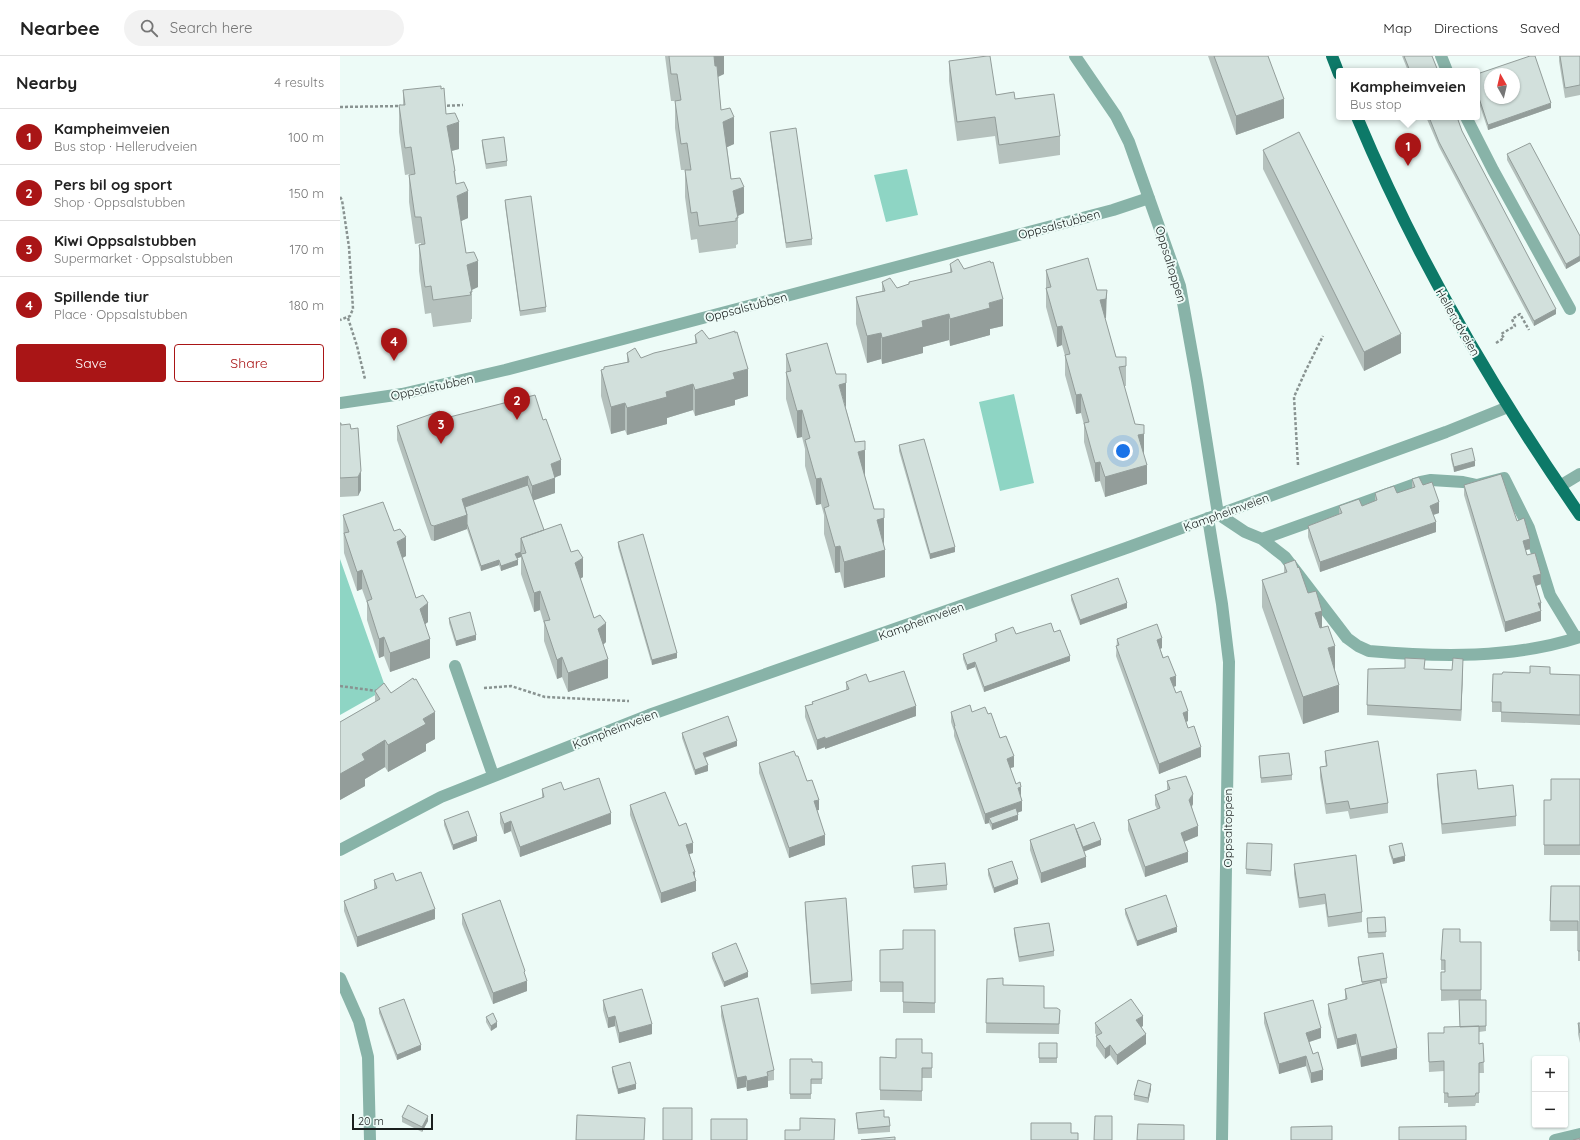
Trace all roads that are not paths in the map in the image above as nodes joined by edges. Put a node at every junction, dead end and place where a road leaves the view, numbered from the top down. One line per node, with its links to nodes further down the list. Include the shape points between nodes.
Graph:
1 (1075, 56): 8 (street, Oppsaltoppen, via 1116,116 1130,142)
2 (1332, 56): 4 (main road)
3 (1441, 56): 5 (street)
4 (1337, 68)
5 (1446, 68)
6 (1358, 120): 11 (main road, Hellerudveien, via 1445,300)
7 (1468, 120): 9 (street)
8 (1149, 198): 10 (street, Oppsalstubben, via 1112,210 505,370 402,394); 15 (street, Oppsaltoppen, via 1180,286 1197,381)
9 (1570, 309)
10 (340, 403)
11 (1508, 407): 13 (main road, Hellerudveien); 15 (street, Kampheimveien)
12 (1580, 474): 13 (street)
13 (1560, 486): 14 (main road, Hellerudveien)
14 (1580, 515)
15 (1213, 516): 16 (street); 19 (street, Kampheimveien, via 649,715); 24 (street, Oppsaltoppen, via 1230,668)
16 (1262, 539): 17 (street, via 1289,562 1347,638 1369,651 1460,655 1512,651 1550,645); 17 (street, via 1421,482 1463,482 1477,485 1504,478 1529,528 1550,595)
17 (1578, 637)
18 (455, 666): 19 (street)
19 (493, 775): 20 (street, Kampheimveien, via 441,797)
20 (340, 850)
21 (340, 978): 23 (street, via 359,1021 368,1057)
22 (1580, 1134): 25 (street)
23 (370, 1140)
24 (1222, 1140)
25 (1555, 1140)

